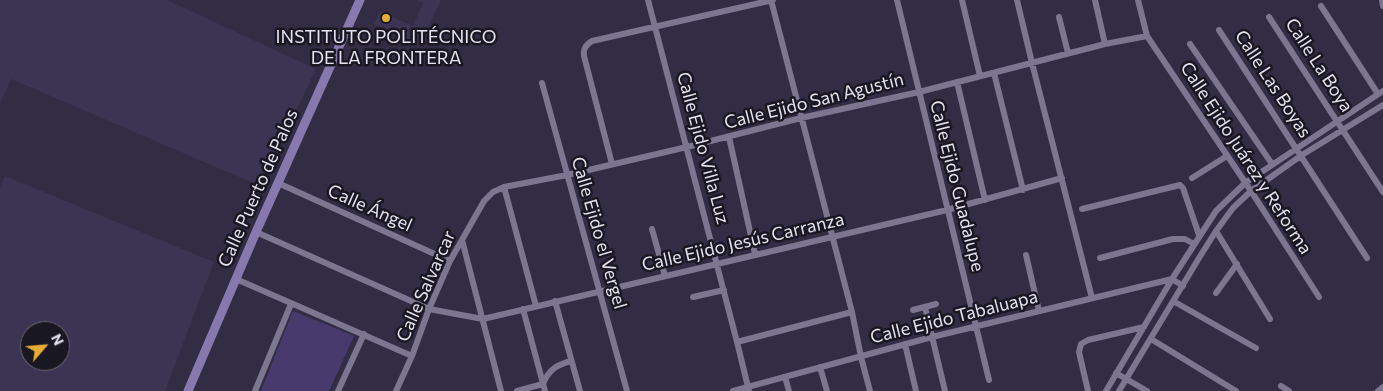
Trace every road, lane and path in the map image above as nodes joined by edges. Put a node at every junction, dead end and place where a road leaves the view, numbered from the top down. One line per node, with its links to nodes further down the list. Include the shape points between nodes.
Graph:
1 (360, 0): 41 (street, Calle Puerto de Palos)
2 (648, 0): 14 (street, Calle Ejido Villa Luz)
3 (772, 0): 14 (street); 28 (street)
4 (897, 0): 25 (street, Calle Ejido Guadalupe)
5 (962, 0): 22 (street)
6 (1017, 0): 20 (street)
7 (1095, 0): 17 (street)
8 (1138, 0): 16 (street, Calle Ejido Juárez y Reforma)
9 (1382, 0): 11 (street)
10 (1321, 6): 26 (street)
11 (1383, 6)
12 (1059, 17): 19 (street)
13 (1269, 17): 29 (street, Calle La Boya)
14 (656, 27): 32 (street, Calle Ejido Villa Luz); 36 (street, via 592,41 585,47 584,56)
15 (1219, 30): 33 (street, Calle Las Boyas)
16 (1147, 36): 17 (street, Calle Ejido San Agustín); 35 (street, Calle Ejido Juárez y Reforma)
17 (1105, 44): 19 (street, Calle Ejido San Agustín)
18 (1190, 44): 37 (street)
19 (1068, 53): 20 (street, Calle Ejido San Agustín)
20 (1032, 63): 21 (street, Calle Ejido San Agustín); 39 (street)
21 (994, 72): 22 (street, Calle Ejido San Agustín); 44 (street)
22 (980, 76): 23 (street, Calle Ejido San Agustín)
23 (957, 82): 25 (street, Calle Ejido San Agustín); 48 (street)
24 (542, 83): 38 (street, Calle Ejido el Vergel)
25 (919, 92): 28 (street, Calle Ejido San Agustín); 50 (street, Calle Ejido Guadalupe)
26 (1381, 92): 29 (street)
27 (1383, 105): 30 (street)
28 (801, 118): 31 (street, Calle Ejido San Agustín); 55 (street)
29 (1337, 121): 30 (street, Calle La Boya); 33 (street)
30 (1343, 130): 34 (street); 46 (street, Calle La Boya)
31 (729, 137): 32 (street, Calle Ejido San Agustín); 58 (street)
32 (687, 147): 36 (street, Calle Ejido San Agustín); 63 (street, Calle Ejido Villa Luz)
33 (1297, 148): 34 (street, Calle Las Boyas); 37 (street)
34 (1302, 155): 45 (street); 61 (street, Calle Las Boyas)
35 (1227, 156): 40 (street); 42 (street, Calle Ejido Juárez y Reforma)
36 (612, 164): 38 (street, Calle Ejido San Agustín)
37 (1272, 164): 42 (street)
38 (568, 174): 43 (street, Calle Ejido San Agustín); 70 (street, Calle Ejido el Vergel)
39 (1062, 178): 44 (street, Calle Ejido Jesús Carranza); 74 (street)
40 (1192, 178)
41 (278, 183): 53 (street, Calle Puerto de Palos); 62 (street, Calle Ángel)
42 (1245, 183): 45 (street, Calle Ejido Juárez y Reforma); 54 (street, via 1216,211)
43 (504, 186): 47 (street, Calle Ejido San Agustín); 79 (street)
44 (1023, 190): 48 (street, Calle Ejido Jesús Carranza)
45 (1251, 191): 52 (street); 72 (street, Calle Ejido Juárez y Reforma)
46 (1383, 192)
47 (488, 196): 56 (street, Calle Salvarcar)
48 (985, 200): 50 (street, Calle Ejido Jesús Carranza)
49 (1082, 209): 54 (street, via 1180,185)
50 (947, 210): 55 (street, Calle Ejido Jesús Carranza); 88 (street, Calle Ejido Guadalupe)
51 (652, 229): 65 (street)
52 (1216, 231): 64 (street); 68 (street)
53 (256, 232): 66 (street, Calle Puerto de Palos); 82 (street, Calle Ejido Jesús Carranza)
54 (1199, 235): 57 (street)
55 (831, 237): 58 (street, Calle Ejido Jesús Carranza); 85 (street)
56 (462, 240): 62 (street, Calle Salvarcar); 86 (street)
57 (1194, 244): 60 (street, via 1185,239 1173,239); 67 (street)
58 (755, 254): 63 (street, Calle Ejido Jesús Carranza)
59 (1026, 255): 84 (street)
60 (1100, 258)
61 (1367, 258)
62 (450, 262): 82 (street, Calle Salvarcar)
63 (717, 263): 65 (street, Calle Ejido Jesús Carranza); 69 (street, Calle Ejido Villa Luz)
64 (1237, 264): 71 (street); 87 (street)
65 (665, 276): 70 (street, Calle Ejido Jesús Carranza)
66 (236, 279): 77 (street); 108 (street, Calle Puerto de Palos)
67 (1172, 279): 68 (street); 74 (street, Calle Ejido Tabaluapa); 89 (street)
68 (1182, 286): 76 (street)
69 (724, 290): 73 (street); 93 (street, Calle Ejido Villa Luz)
70 (600, 291): 75 (street, Calle Ejido Jesús Carranza); 115 (street, Calle Ejido el Vergel)
71 (1216, 292)
72 (1320, 297)
73 (693, 298)
74 (1092, 298): 84 (street, Calle Ejido Tabaluapa)
75 (555, 301): 79 (street, Calle Ejido Jesús Carranza); 98 (street)
76 (1173, 301): 92 (street); 95 (street)
77 (291, 304): 90 (street); 109 (street)
78 (936, 304): 80 (street)
79 (536, 306): 81 (street, Calle Ejido Jesús Carranza)
80 (925, 307): 83 (street); 91 (street)
81 (523, 308): 86 (street, Calle Ejido Jesús Carranza); 106 (street)
82 (429, 309): 86 (street, Calle Ejido Jesús Carranza); 96 (street, Calle Salvarcar)
83 (913, 310)
84 (1039, 311): 88 (street, Calle Ejido Tabaluapa)
85 (852, 312): 93 (street); 97 (street)
86 (483, 318): 112 (street)
87 (1270, 319)
88 (976, 326): 91 (street, Calle Ejido Tabaluapa); 103 (street, Calle Ejido Guadalupe)
89 (1144, 327): 100 (street); 122 (street, via 1081,344 1079,352)
90 (364, 334): 96 (street); 110 (street)
91 (932, 337): 94 (street, Calle Ejido Tabaluapa); 121 (street)
92 (1151, 339): 102 (street); 126 (street)
93 (737, 342): 107 (street, Calle Ejido Villa Luz)
94 (905, 344): 97 (street, Calle Ejido Tabaluapa); 120 (street)
95 (1256, 348)
96 (412, 356): 111 (street, Calle Salvarcar)
97 (860, 356): 99 (street, Calle Ejido Tabaluapa); 119 (street)
98 (572, 361): 106 (street, via 552,369); 114 (street)
99 (820, 367): 101 (street, Calle Ejido Tabaluapa); 118 (street)
100 (1116, 373): 102 (street); 123 (street)
101 (785, 377): 107 (street, Calle Ejido Tabaluapa); 117 (street)
102 (1126, 379): 124 (street); 125 (street)
103 (989, 380)
104 (1281, 386): 127 (street)
105 (1383, 387): 128 (street)
106 (544, 388): 113 (street)
107 (748, 389): 116 (street, Calle Ejido Tabaluapa)
108 (188, 391)
109 (254, 391)
110 (338, 391)
111 (396, 391)
112 (501, 391)
113 (517, 391)
114 (580, 391)
115 (627, 391)
116 (733, 391)
117 (789, 391)
118 (826, 391)
119 (870, 391)
120 (916, 391)
121 (945, 391)
122 (1088, 391)
123 (1106, 391)
124 (1119, 391)
125 (1147, 391)
126 (1236, 391)
127 (1289, 391)
128 (1378, 391)

